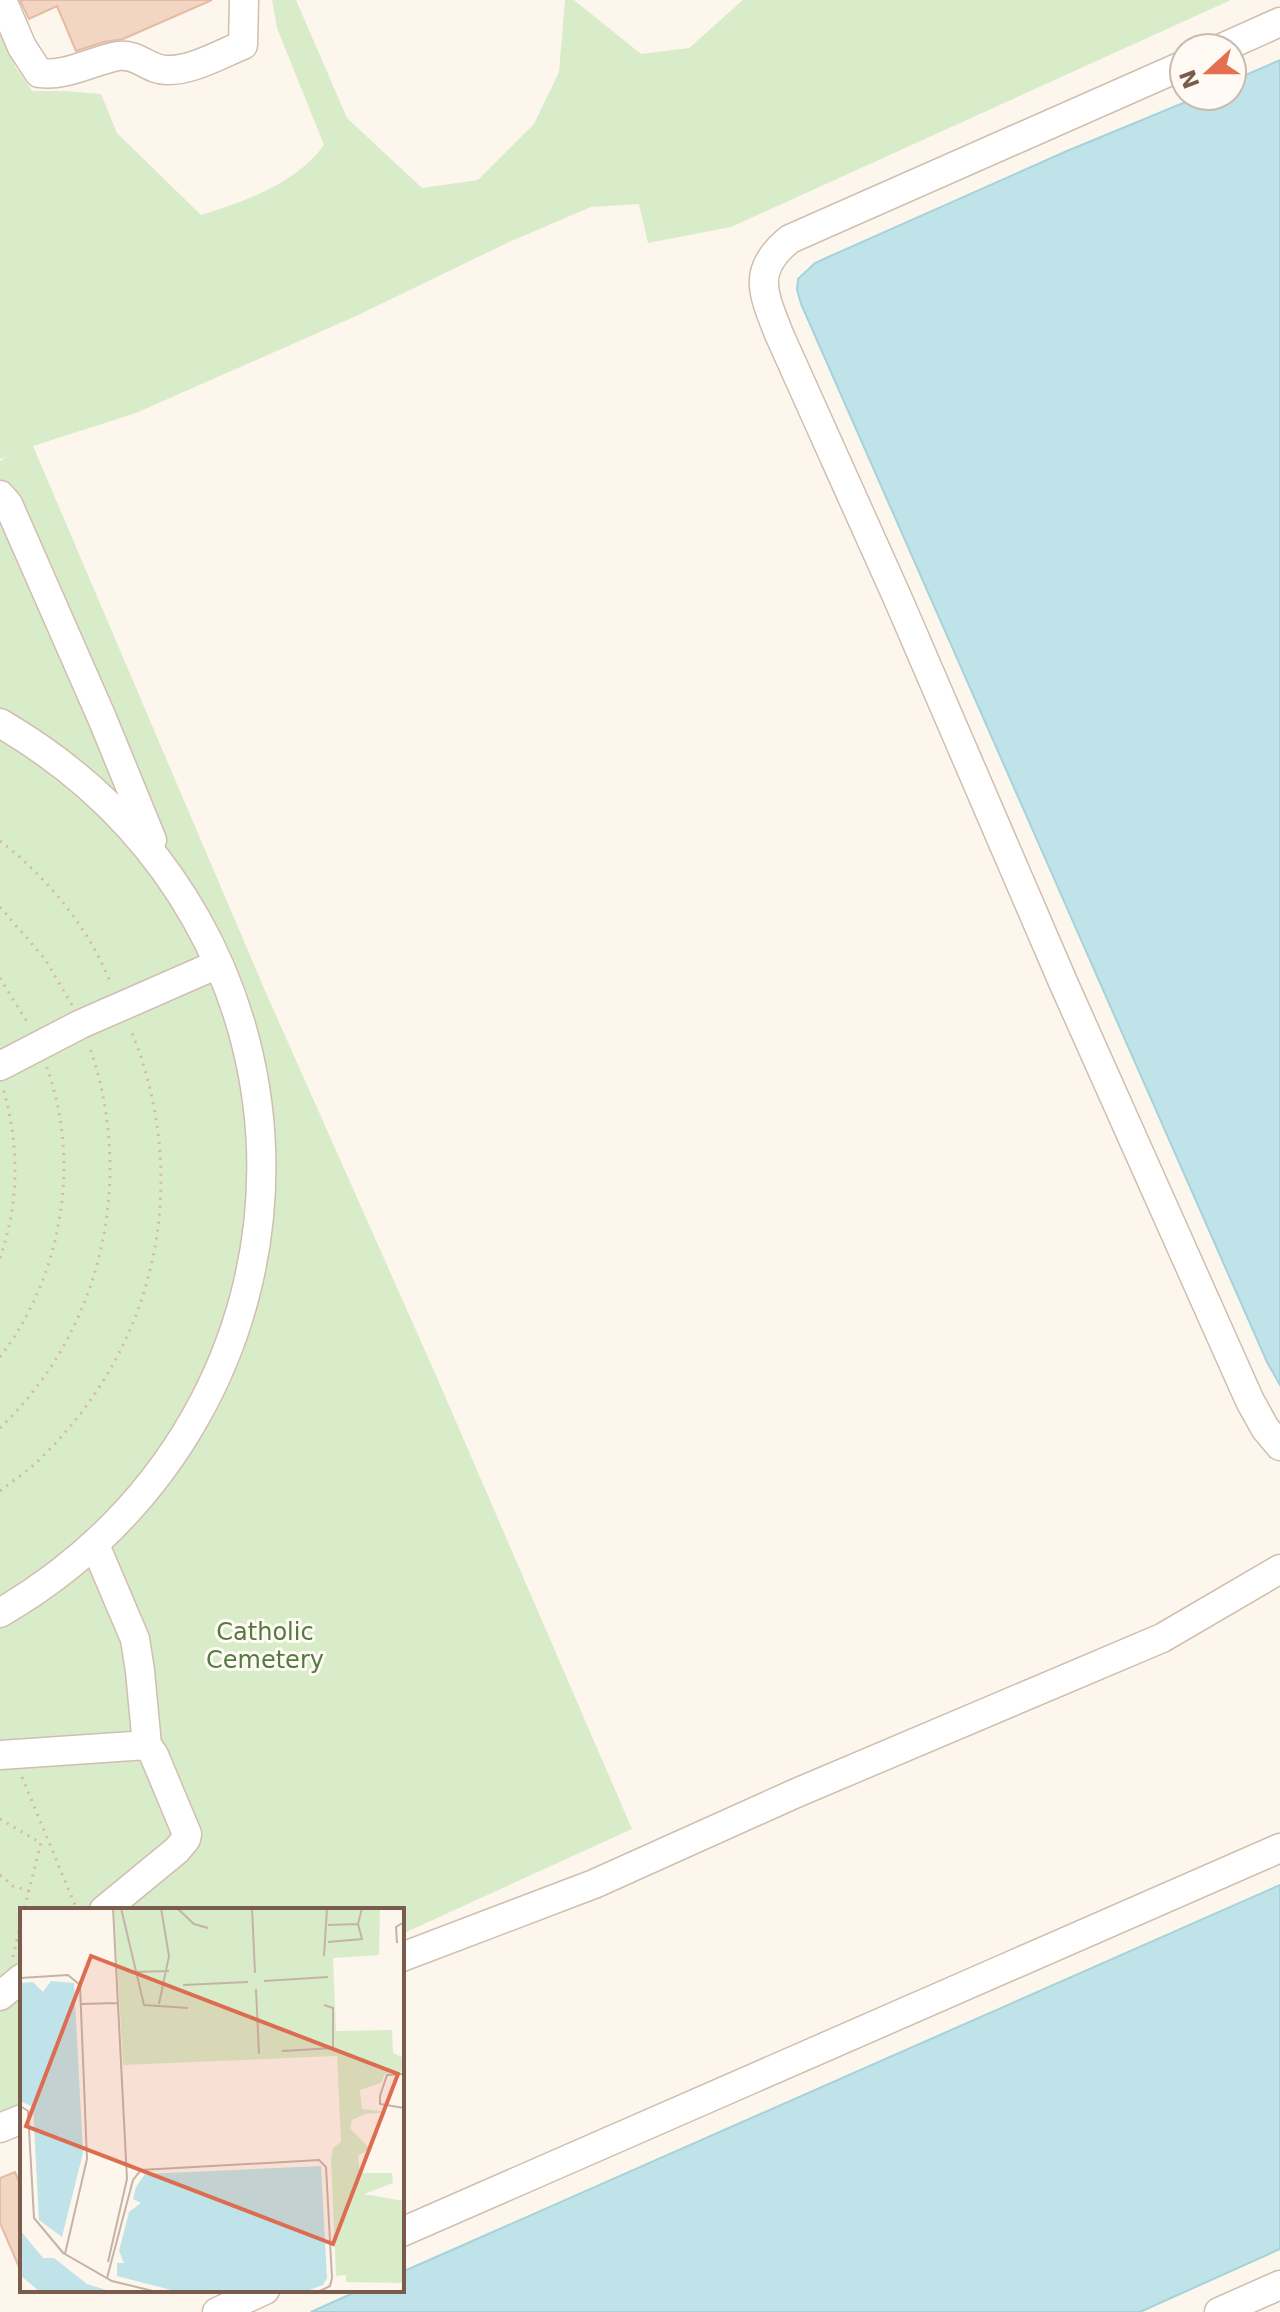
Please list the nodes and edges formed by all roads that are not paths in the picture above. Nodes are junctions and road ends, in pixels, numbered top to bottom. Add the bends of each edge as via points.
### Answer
1 (2, 0) edge
2 (244, 0) edge
3 (1280, 22) edge
4 (1248, 36) edge
5 (1168, 72) edge
6 (0, 495) edge
7 (0, 723) edge
8 (123, 804) junction
9 (218, 964) junction
10 (0, 1066) edge
11 (1280, 1446) edge
12 (95, 1545) junction
13 (1280, 1569) edge
14 (0, 1613) edge
15 (147, 1745) junction
16 (6, 1755) edge
17 (1280, 1848) edge
18 (106, 1908) edge
19 (404, 1956) edge
20 (404, 2231) edge
21 (1280, 2285) edge
22 (261, 2292) edge
23 (217, 2312) edge
24 (1219, 2312) edge

1 - 2 lane via 29,59 39,73 53,75 123,55 163,71 190,67 243,45
3 - 4 lane
5 - 11 lane via 790,239 769,259 764,292 1250,1401
6 - 8 lane via 102,718
7 - 8 lane
8 - 9 lane
9 - 10 lane
9 - 12 lane via 240,1024 259,1117 260,1196 250,1275 222,1366 194,1422 149,1488
12 - 14 lane
12 - 15 lane via 135,1639
13 - 19 lane via 1162,1638 594,1884
15 - 16 lane
15 - 18 lane via 186,1839
17 - 20 lane
21 - 24 lane
22 - 23 lane

